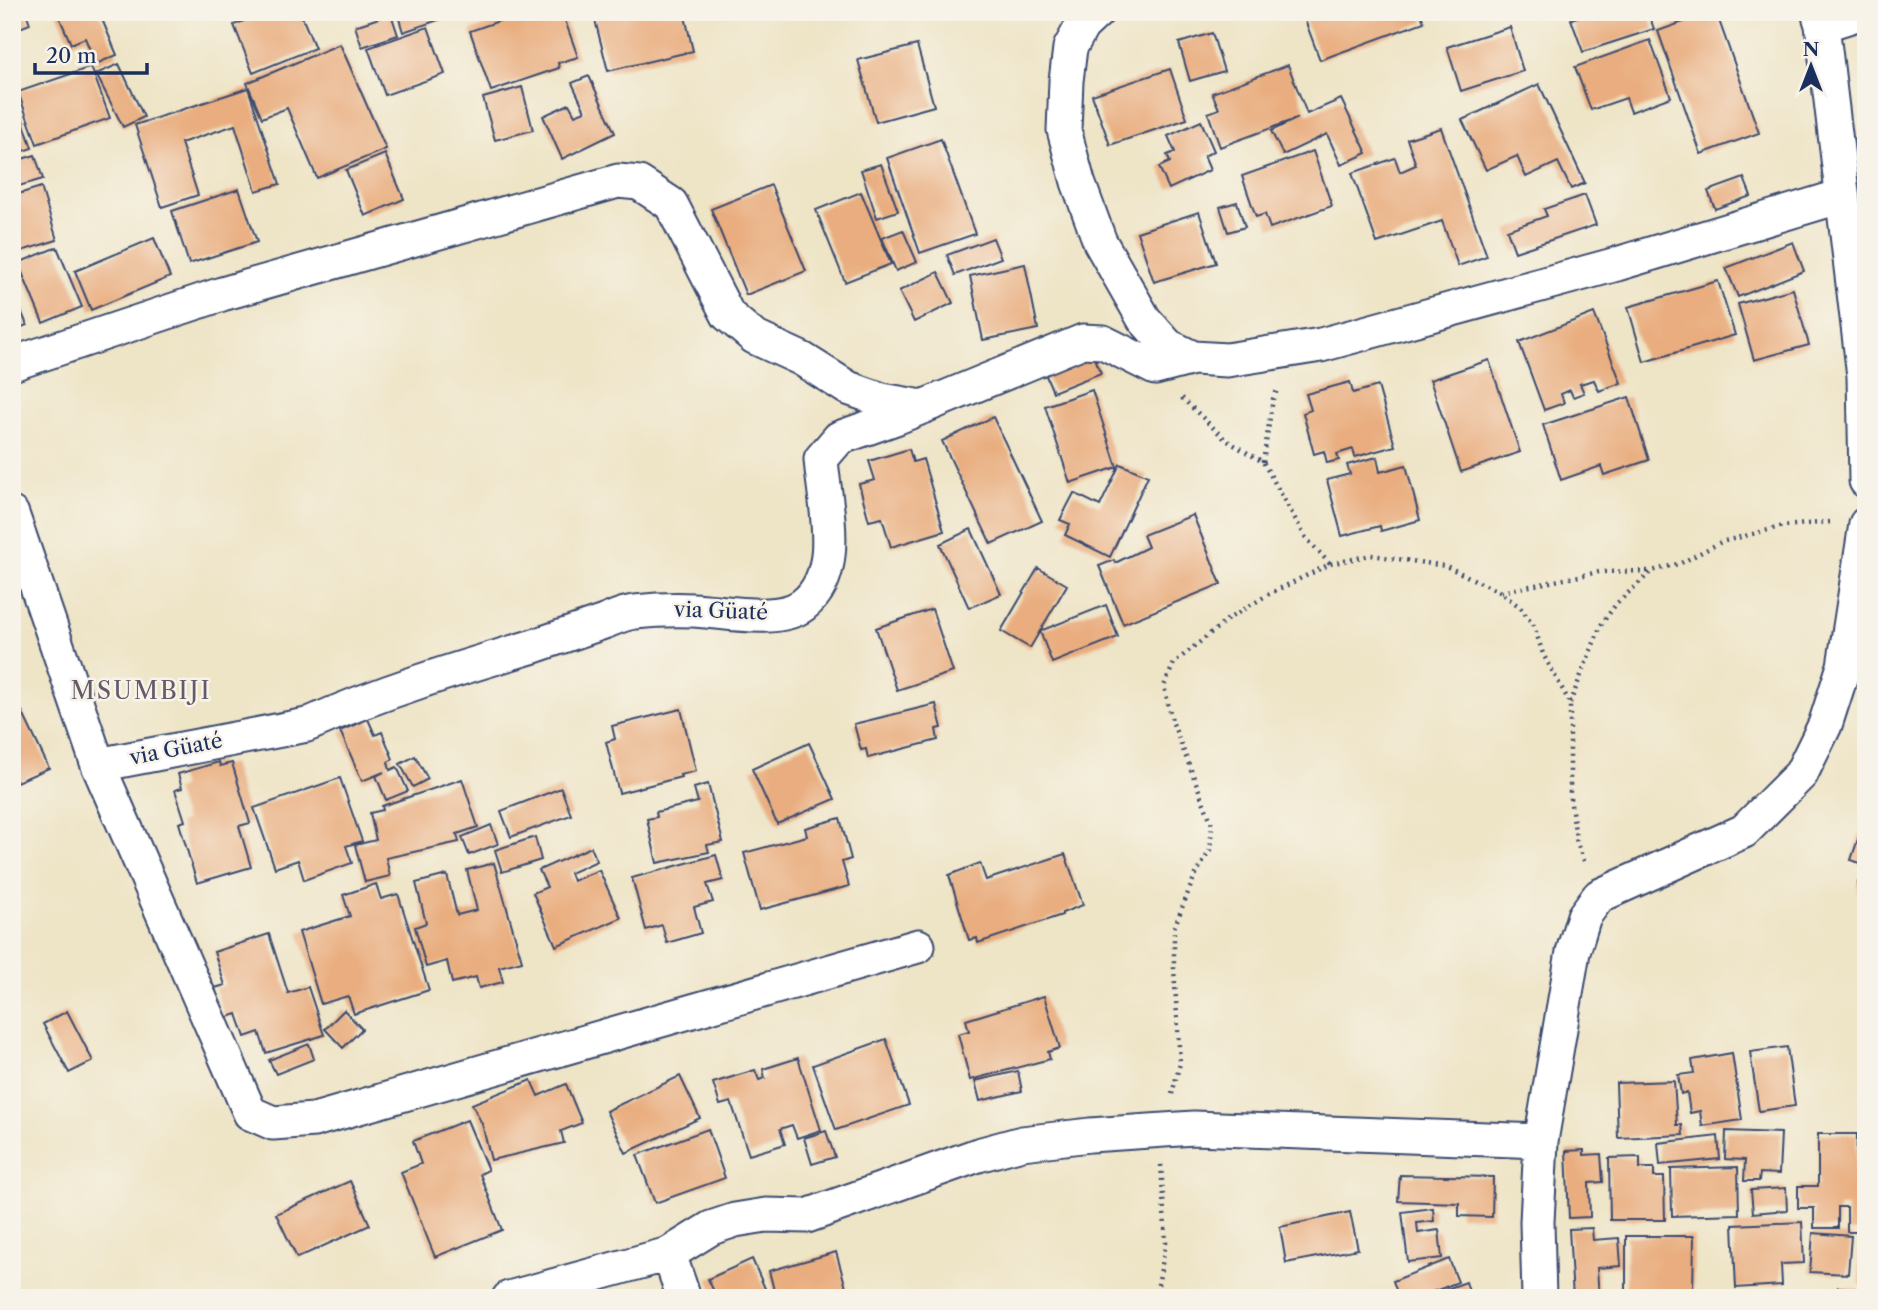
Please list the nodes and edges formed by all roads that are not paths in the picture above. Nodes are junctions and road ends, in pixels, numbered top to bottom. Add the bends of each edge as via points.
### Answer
1 (1097, 12) edge
2 (1863, 12) edge
3 (1820, 19) edge
4 (1842, 196) junction
5 (1193, 358) junction
6 (12, 364) edge
7 (922, 407) junction
8 (1866, 481) edge
9 (12, 514) edge
10 (1852, 523) edge
11 (98, 765) junction
12 (918, 946) dead end
13 (1541, 1141) junction
14 (669, 1254) junction
15 (509, 1298) edge
16 (684, 1298) edge
17 (1539, 1298) edge

1 - 5 street via 1082,26 1070,48 1066,81 1064,130 1078,181 1100,242 1144,319 1167,346
2 - 3 street
3 - 4 street
4 - 5 street via 1617,264 1321,345 1227,360
4 - 8 street via 1864,376
5 - 7 street, via Güaté via 1155,368 1103,342 1083,341
6 - 7 street via 222,294 618,181 639,183 671,204 728,315 754,337 802,359 848,388
7 - 11 street, via Güaté via 839,438 821,459 830,554 817,591 802,607 748,616 663,609 630,613 473,663 307,725
9 - 11 street
10 - 13 street via 1844,666 1837,695 1801,774 1744,831 1600,896 1584,916 1573,952
11 - 12 street via 250,1113 272,1123 314,1120
13 - 14 street via 1194,1128 1023,1143 807,1216 735,1220 711,1228
13 - 17 street via 1536,1222
14 - 15 street
14 - 16 street

